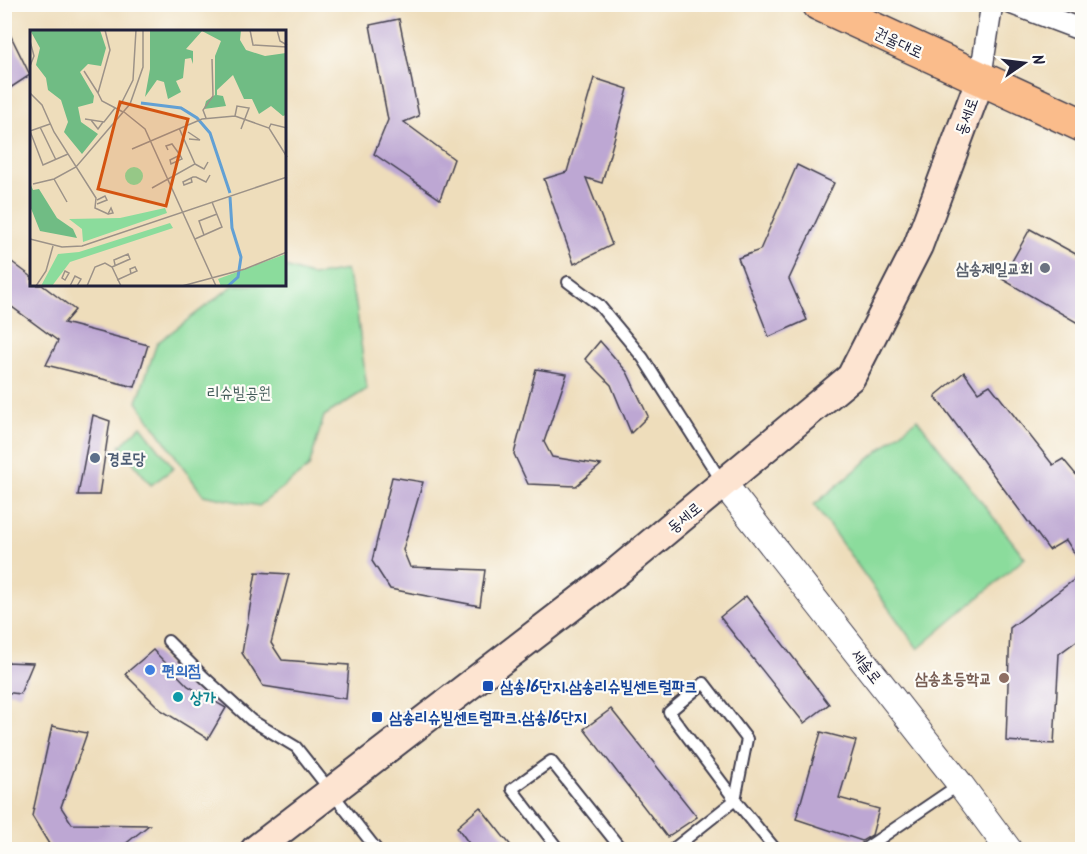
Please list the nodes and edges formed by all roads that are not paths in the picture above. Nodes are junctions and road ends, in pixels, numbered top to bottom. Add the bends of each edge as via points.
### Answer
1 (819, 4) edge
2 (992, 4) edge
3 (1013, 4) edge
4 (1083, 30) edge
5 (980, 80) junction
6 (1083, 126) edge
7 (568, 282) dead end
8 (724, 484) junction
9 (168, 641) dead end
10 (960, 784) junction
11 (329, 791) junction
12 (735, 800) junction
13 (255, 849) edge
14 (377, 849) edge
15 (560, 849) edge
16 (622, 849) edge
17 (672, 849) edge
18 (776, 849) edge
19 (863, 849) edge
20 (1009, 849) edge

1 - 5 main road, 권율대로
2 - 5 street
3 - 4 street
5 - 6 main road, 권율대로
5 - 8 main road, 동세로 via 918,246 852,377
7 - 8 lane via 599,306 643,358
8 - 10 street, 세솔로
8 - 11 main road, 동세로 via 614,574
9 - 11 lane via 251,720 296,747
10 - 19 lane
10 - 20 street, 세솔로
11 - 13 main road, 동세로
11 - 14 lane
12 - 12 lane via 669,712 704,683 747,739
12 - 17 lane
12 - 18 lane
15 - 16 lane via 512,789 551,761

